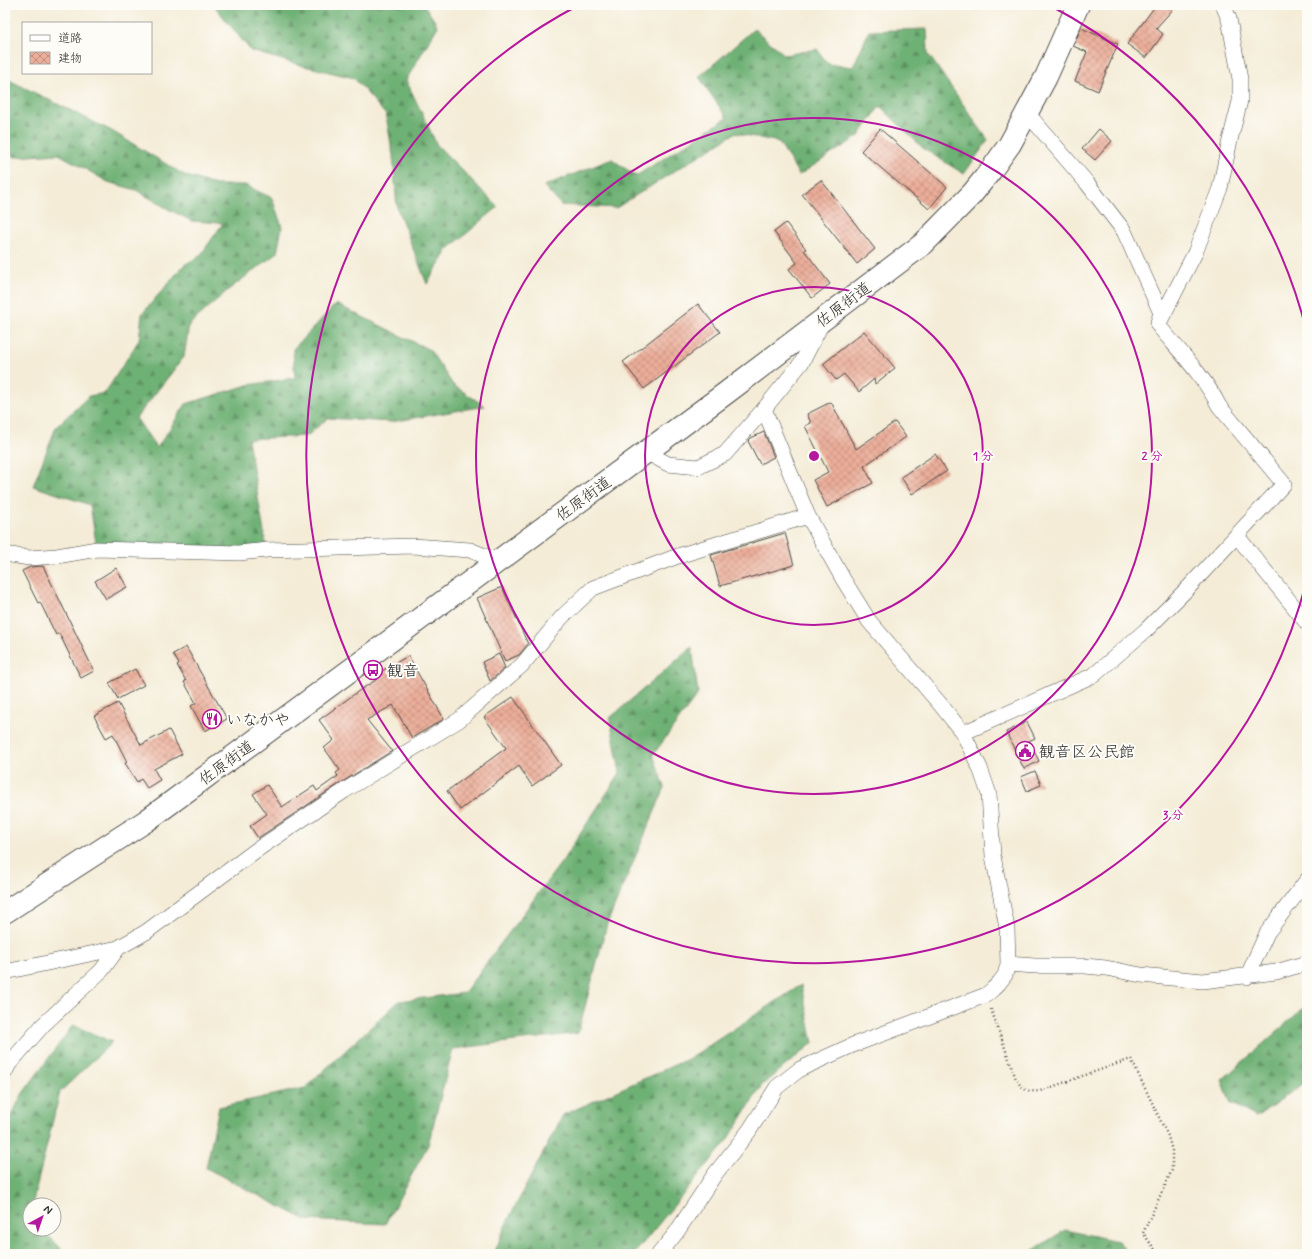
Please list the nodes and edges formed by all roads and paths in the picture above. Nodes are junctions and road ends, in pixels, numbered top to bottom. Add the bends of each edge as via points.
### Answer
1 (1078, 5) edge
2 (1223, 5) edge
3 (1027, 113) junction
4 (824, 319) junction
5 (1158, 325) junction
6 (764, 409) junction
7 (646, 452) junction
8 (808, 516) junction
9 (1236, 536) junction
10 (5, 554) edge
11 (497, 561) junction
12 (1307, 624) edge
13 (963, 733) junction
14 (1307, 880) edge
15 (5, 912) edge
16 (118, 948) junction
17 (1307, 963) edge
18 (1008, 964) junction
19 (5, 972) edge
20 (1246, 977) junction
21 (986, 995) junction
22 (5, 1072) edge
23 (659, 1254) edge
24 (1158, 1254) edge

1 - 3 highway, 佐原街道
2 - 5 street via 1240,79 1240,101 1220,188 1195,253
3 - 4 highway, 佐原街道 via 1010,144 992,169 934,233
3 - 5 street via 1124,231 1161,313
4 - 6 street via 802,362
4 - 7 highway, 佐原街道
5 - 9 street via 1197,372 1219,406 1284,484
6 - 7 street via 725,454 698,467 668,464
6 - 8 street
7 - 11 highway, 佐原街道
8 - 13 street via 869,621
8 - 16 street via 678,556 593,588 562,617 522,665 459,720 344,791 254,851 146,932
9 - 12 street
9 - 13 street via 1146,630 1094,676
10 - 11 street via 29,558 57,556 97,548 239,553 413,546 470,550
11 - 15 highway, 佐原街道 via 146,821
13 - 18 street via 989,794 993,856 1006,928
14 - 20 street via 1267,933
16 - 19 street
16 - 22 street via 102,970 43,1025 8,1064
17 - 20 street
18 - 20 street via 1085,966 1203,981
18 - 21 street via 1002,979
21 - 23 street via 853,1045 800,1068 777,1087
21 - 24 path via 1016,1079 1021,1087 1029,1092 1131,1059 1168,1136 1172,1151 1172,1170 1144,1233

